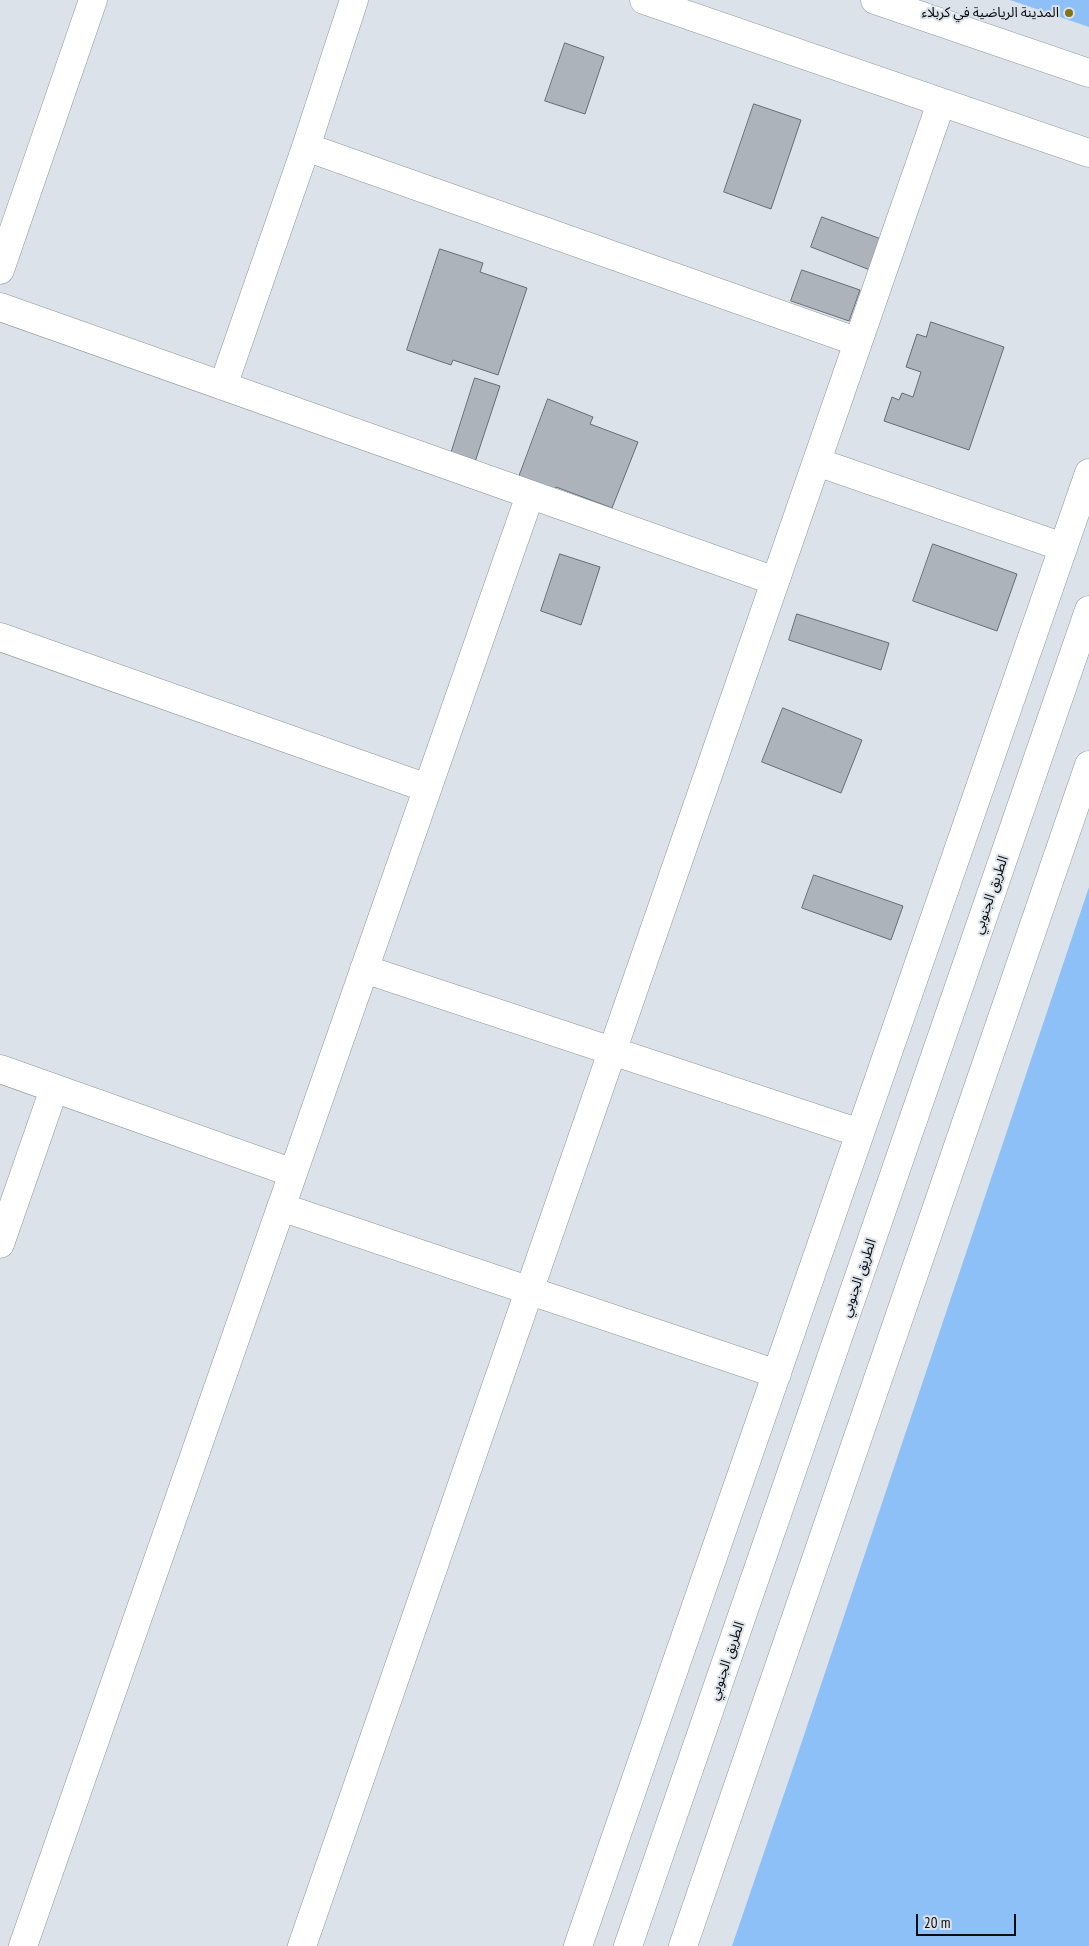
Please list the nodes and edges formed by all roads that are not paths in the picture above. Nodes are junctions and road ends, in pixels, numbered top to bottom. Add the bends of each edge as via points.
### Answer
1 (94, 0) edge
2 (354, 0) edge
3 (644, 0) edge
4 (875, 0) edge
5 (1089, 73) edge
6 (941, 103) junction
7 (306, 147) junction
8 (1089, 153) edge
9 (0, 270) edge
10 (0, 307) edge
11 (858, 342) junction
12 (223, 386) junction
13 (817, 462) junction
14 (1089, 473) edge
15 (530, 495) junction
16 (1063, 547) junction
17 (775, 582) junction
18 (1089, 610) edge
19 (0, 637) edge
20 (1089, 765) edge
21 (427, 788) junction
22 (364, 969) junction
23 (613, 1051) junction
24 (0, 1069) edge
25 (54, 1089) junction
26 (860, 1132) junction
27 (293, 1173) junction
28 (281, 1207) junction
29 (0, 1244) edge
30 (530, 1291) junction
31 (777, 1374) junction
32 (23, 1946) edge
33 (302, 1946) edge
34 (578, 1946) edge
35 (628, 1946) edge
36 (683, 1946) edge

1 - 9 street
2 - 7 street
3 - 6 street
4 - 5 street
6 - 8 street
6 - 11 street
7 - 11 street
7 - 12 street
10 - 12 street
11 - 13 street
12 - 15 street
13 - 16 street
13 - 17 street
14 - 16 street
15 - 17 street
15 - 21 street
16 - 26 street
17 - 23 street
18 - 35 street, الطريق الجنوبي
19 - 21 street
20 - 36 street
21 - 22 street
22 - 23 street
22 - 27 street
23 - 26 street
23 - 30 street
24 - 25 street
25 - 27 street
25 - 29 street
26 - 31 street
27 - 28 street
28 - 30 street
28 - 32 street
30 - 31 street
30 - 33 street
31 - 34 street

